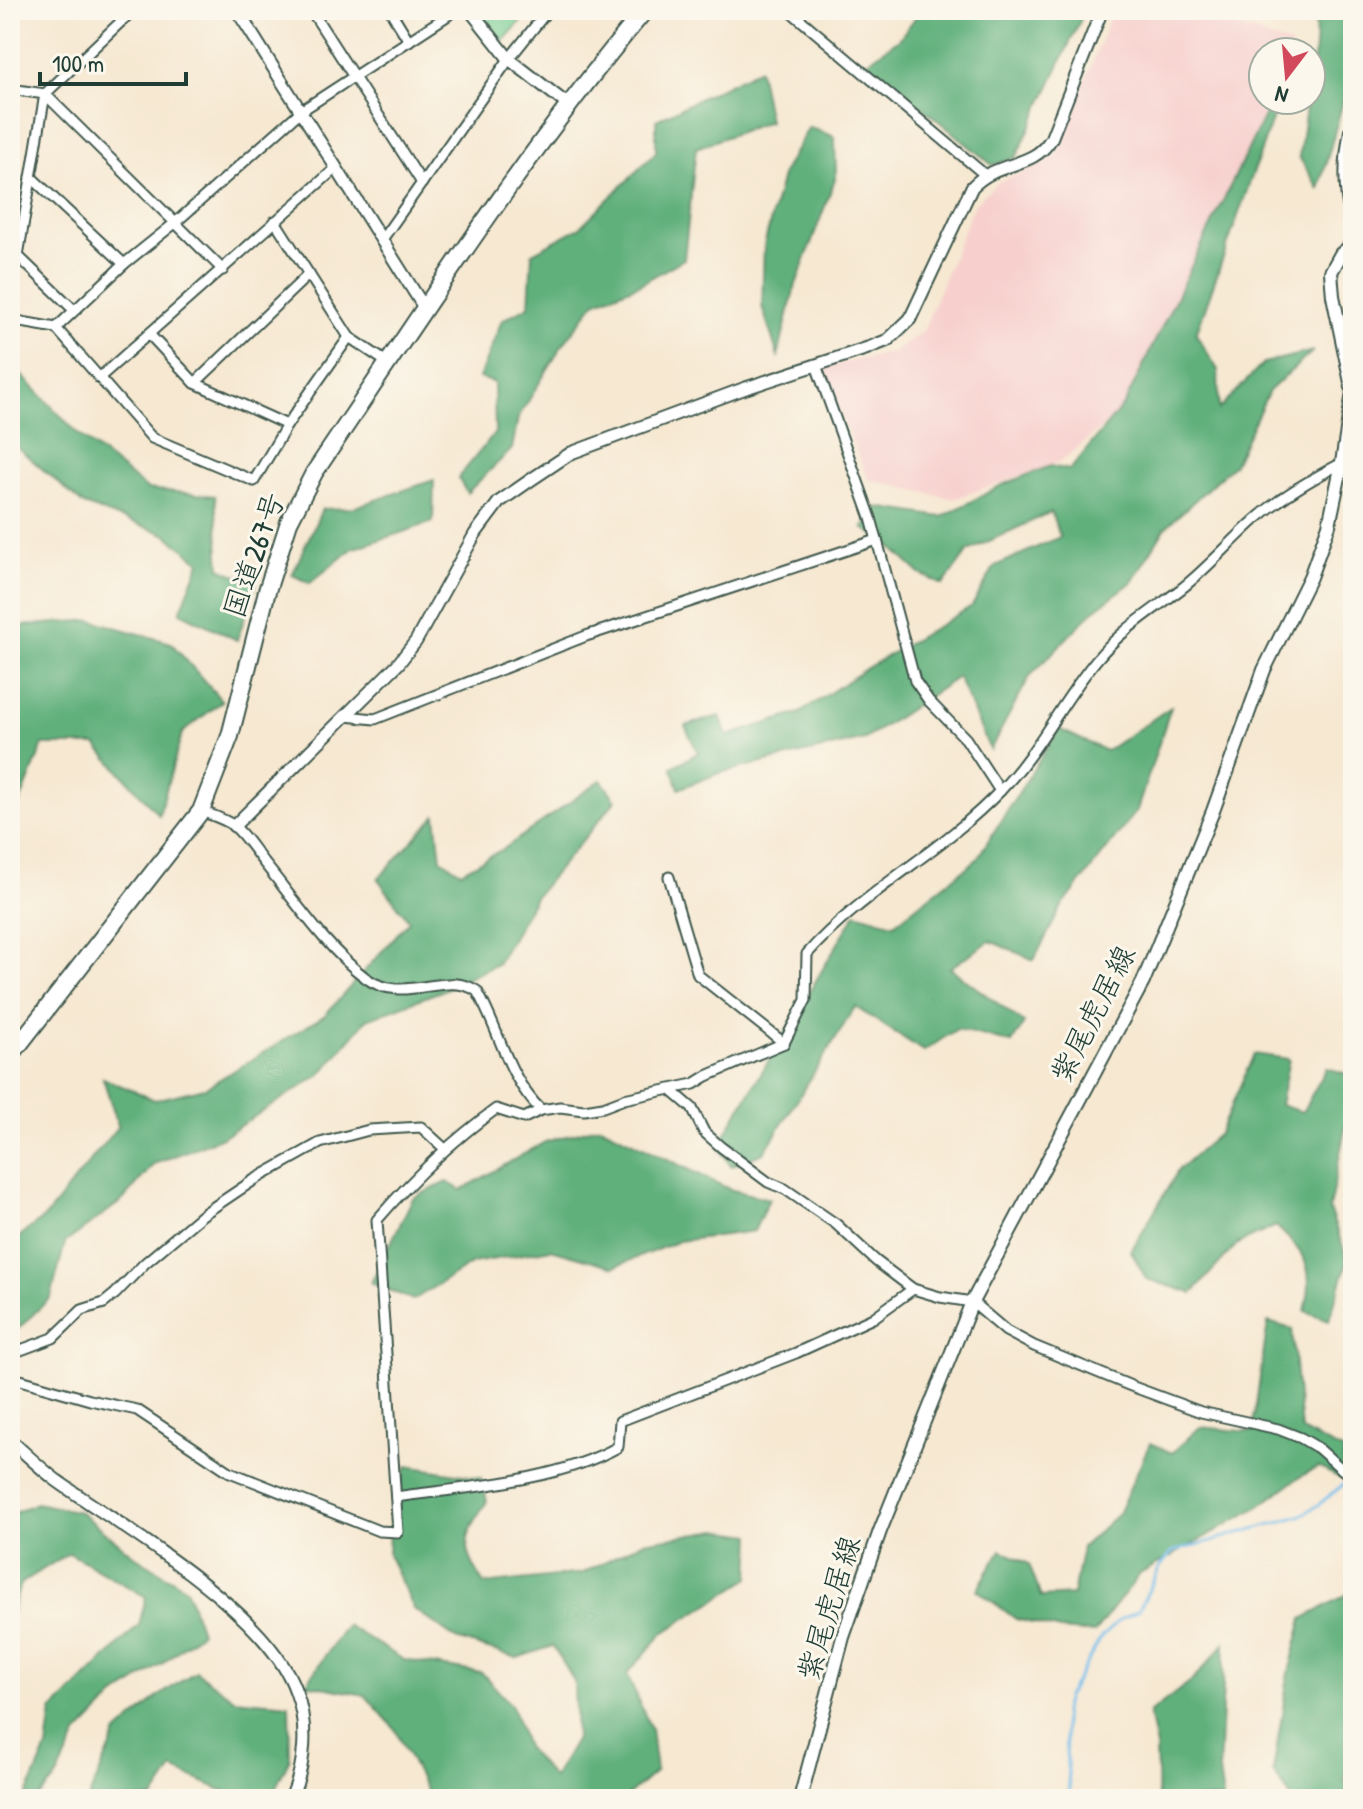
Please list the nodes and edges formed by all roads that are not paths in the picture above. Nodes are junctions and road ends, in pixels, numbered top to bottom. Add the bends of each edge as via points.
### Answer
1 (128, 10) edge
2 (237, 10) edge
3 (311, 10) edge
4 (390, 10) edge
5 (456, 10) edge
6 (470, 10) edge
7 (548, 10) edge
8 (645, 10) edge
9 (789, 10) edge
10 (1102, 10) edge
11 (409, 41) junction
12 (509, 59) junction
13 (353, 76) junction
14 (10, 89) edge
15 (45, 94) junction
16 (568, 105) junction
17 (301, 111) junction
18 (1353, 131) edge
19 (336, 168) junction
20 (984, 174) junction
21 (31, 177) junction
22 (422, 183) junction
23 (1353, 213) edge
24 (275, 221) junction
25 (175, 223) junction
26 (381, 241) junction
27 (1353, 244) edge
28 (14, 255) edge
29 (124, 264) junction
30 (223, 270) junction
31 (309, 274) junction
32 (425, 309) junction
33 (74, 310) junction
34 (10, 320) edge
35 (56, 328) junction
36 (149, 334) junction
37 (349, 337) junction
38 (388, 363) junction
39 (816, 365) junction
40 (99, 378) junction
41 (195, 383) junction
42 (287, 425) junction
43 (1342, 463) junction
44 (877, 540) junction
45 (345, 716) junction
46 (1000, 791) junction
47 (201, 811) junction
48 (234, 826) junction
49 (669, 877) dead end
50 (784, 1043) junction
51 (10, 1056) edge
52 (671, 1090) junction
53 (541, 1110) junction
54 (445, 1149) junction
55 (913, 1289) junction
56 (972, 1302) junction
57 (10, 1354) edge
58 (10, 1377) edge
59 (10, 1440) edge
60 (1353, 1479) edge
61 (396, 1497) junction
62 (291, 1799) edge
63 (800, 1799) edge

1 - 15 street
2 - 17 street
3 - 13 street
4 - 11 street
5 - 11 street
6 - 12 street
7 - 12 street
8 - 16 highway, 国道267号
9 - 20 street
10 - 20 street via 1044,151
11 - 13 street
12 - 16 street
12 - 22 street
13 - 17 street
13 - 22 street
14 - 15 street
15 - 21 street
15 - 25 street
16 - 32 highway, 国道267号
17 - 19 street
17 - 25 street
18 - 23 highway via 1347,167
19 - 24 street
19 - 26 street
20 - 39 street via 972,187 910,319 888,340
21 - 28 street
21 - 29 street
22 - 26 street
24 - 30 street
24 - 31 street
25 - 29 street
25 - 30 street
26 - 32 street
27 - 43 main road, 紫尾虎居線 via 1331,272 1353,392
28 - 33 street
29 - 33 street
30 - 36 street
31 - 37 street
31 - 41 street
32 - 38 highway, 国道267号
33 - 35 street
34 - 35 street
35 - 40 street
36 - 40 street
36 - 41 street
37 - 38 street
37 - 42 street
38 - 47 highway, 国道267号 via 314,473 289,522 230,736
39 - 44 street
39 - 45 street via 571,453 499,502 468,545 416,641
40 - 42 street via 152,438 254,481
41 - 42 street
43 - 46 street via 1257,519 1101,655 1020,771
43 - 56 main road, 紫尾虎居線 via 1329,525 1310,577 1264,670 1143,982
44 - 45 street via 586,636 375,719
44 - 46 street via 915,681 966,739
45 - 48 street
46 - 50 street via 832,926 807,954 806,1000
47 - 48 street
47 - 51 highway, 国道267号
48 - 53 street via 318,930 367,978 392,990 435,984 477,991 510,1067
49 - 50 street via 698,975
50 - 52 street
52 - 53 street via 584,1110
52 - 55 street via 721,1147 836,1224
53 - 54 street via 524,1118 496,1109
54 - 57 street via 421,1127 369,1130 320,1143 202,1215 115,1294 82,1310 53,1338
54 - 61 street via 377,1220
55 - 56 street
55 - 61 street via 873,1318 796,1353 620,1421 618,1447 593,1460
56 - 60 street via 1034,1346 1201,1412 1301,1438
56 - 63 main road, 紫尾虎居線 via 843,1637
58 - 61 street via 137,1410 230,1472 379,1531 398,1532
59 - 62 street via 53,1478 196,1579 263,1638 296,1689 303,1716 304,1751

